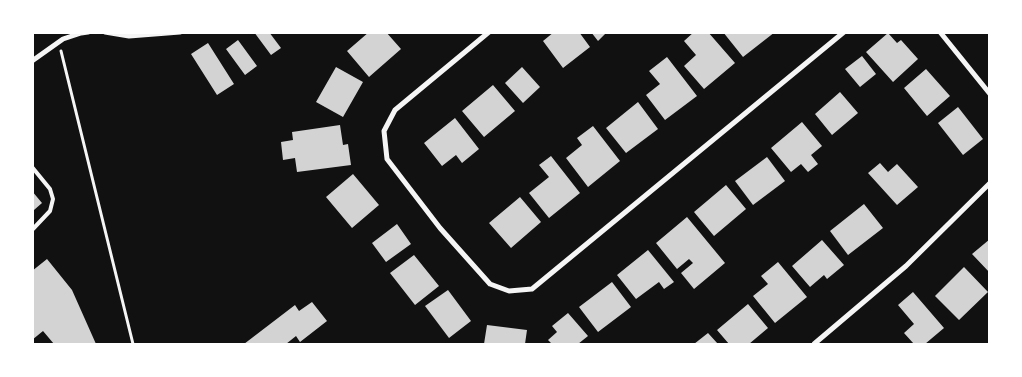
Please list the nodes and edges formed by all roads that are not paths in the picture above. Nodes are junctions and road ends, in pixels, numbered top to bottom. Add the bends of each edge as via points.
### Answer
1 (88, 32) edge
2 (105, 32) edge
3 (180, 32) edge
4 (489, 32) edge
5 (844, 32) edge
6 (940, 32) edge
7 (151, 33) edge
8 (32, 62) edge
9 (990, 94) edge
10 (32, 167) edge
11 (990, 184) edge
12 (32, 230) edge
13 (814, 344) edge

1 - 8 street via 63,39
2 - 7 street via 129,36
3 - 7 street
4 - 5 street via 395,110 384,131 386,159 440,228 490,284 509,291 532,289
6 - 9 street
10 - 12 lane via 50,188 53,199 50,211
11 - 13 street via 906,266

